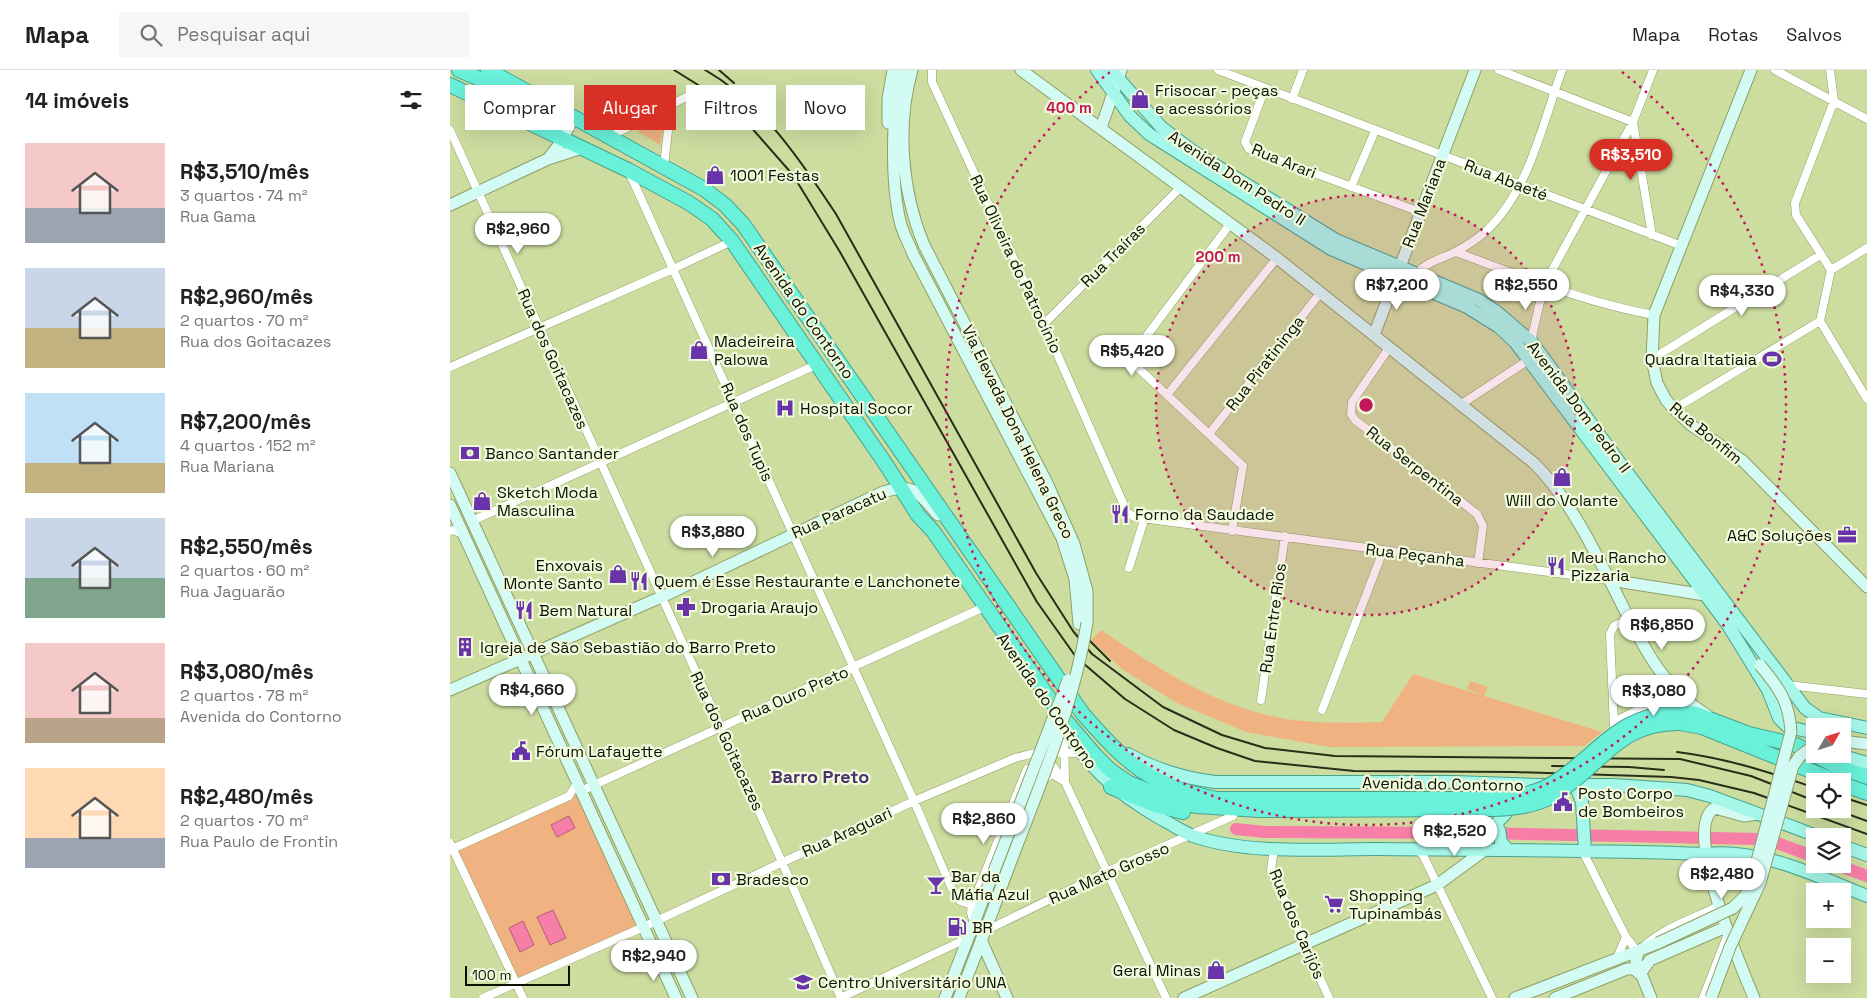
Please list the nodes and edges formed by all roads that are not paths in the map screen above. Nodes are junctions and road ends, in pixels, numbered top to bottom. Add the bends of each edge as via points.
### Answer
1 (459, 70) edge
2 (488, 70) edge
3 (893, 70) edge
4 (902, 70) edge
5 (912, 70) edge
6 (932, 70) edge
7 (1020, 70) edge
8 (1097, 70) edge
9 (1218, 70) edge
10 (1303, 70) edge
11 (1475, 70) edge
12 (1498, 70) edge
13 (1562, 70) edge
14 (1653, 70) edge
15 (1751, 70) edge
16 (1775, 70) edge
17 (1830, 70) edge
18 (1117, 73) edge
19 (450, 85) edge
20 (495, 85) edge
21 (515, 85) edge
22 (1264, 88) junction
23 (1554, 92) junction
24 (1113, 94) junction
25 (1292, 98) junction
26 (1834, 101) junction
27 (574, 118) edge
28 (1867, 119) edge
29 (1633, 122) junction
30 (1102, 128) junction
31 (450, 130) edge
32 (567, 130) edge
33 (621, 130) edge
34 (668, 130) edge
35 (1375, 131) junction
36 (609, 136) junction
37 (563, 139) junction
38 (582, 148) junction
39 (1442, 156) junction
40 (548, 159) junction
41 (664, 165) junction
42 (628, 170) junction
43 (1521, 186) junction
44 (1181, 187) junction
45 (1351, 187) junction
46 (479, 192) junction
47 (450, 205) edge
48 (1584, 209) junction
49 (1420, 212) junction
50 (900, 223) junction
51 (1230, 224) junction
52 (1652, 235) junction
53 (732, 241) junction
54 (1682, 246) junction
55 (1867, 248) edge
56 (1456, 252) junction
57 (1820, 255) junction
58 (1277, 258) junction
59 (673, 269) junction
60 (1830, 270) junction
61 (1397, 272) junction
62 (1417, 273) junction
63 (1544, 285) junction
64 (1320, 292) junction
65 (1654, 315) junction
66 (1820, 321) junction
67 (1044, 324) junction
68 (538, 327) junction
69 (1374, 336) junction
70 (1532, 342) junction
71 (1389, 348) junction
72 (1530, 359) junction
73 (1652, 359) junction
74 (818, 364) junction
75 (450, 367) edge
76 (1167, 395) junction
77 (1867, 399) edge
78 (733, 402) junction
79 (1460, 404) junction
80 (1674, 409) junction
81 (1210, 434) junction
82 (600, 462) junction
83 (450, 473) edge
84 (901, 488) junction
85 (450, 505) edge
86 (1127, 512) joint
87 (918, 515) junction
88 (472, 520) junction
89 (948, 520) junction
90 (1144, 520) junction
91 (1232, 530) junction
92 (450, 531) edge
93 (463, 534) junction
94 (793, 534) junction
95 (1285, 536) junction
96 (1383, 551) junction
97 (1478, 563) junction
98 (1129, 568) dead end
99 (1610, 580) junction
100 (1867, 587) edge
101 (1705, 595) junction
102 (661, 597) junction
103 (982, 608) junction
104 (1629, 619) junction
105 (1083, 624) junction
106 (1728, 624) junction
107 (533, 654) junction
108 (519, 660) junction
109 (854, 668) junction
110 (1788, 685) junction
111 (450, 690) edge
112 (1677, 691) junction
113 (1867, 694) edge
114 (1261, 700) dead end
115 (1322, 710) dead end
116 (1680, 717) junction
117 (1718, 721) junction
118 (720, 728) junction
119 (1867, 728) edge
120 (1064, 730) junction
121 (1806, 732) edge
122 (1106, 741) junction
123 (1851, 742) edge
124 (1867, 744) edge
125 (1065, 751) junction
126 (1039, 752) junction
127 (1806, 752) edge
128 (1081, 753) junction
129 (1016, 758) junction
130 (1851, 758) edge
131 (1867, 762) edge
132 (1027, 769) junction
133 (1816, 773) edge
134 (1867, 778) edge
135 (1044, 779) junction
136 (1065, 782) junction
137 (1454, 782) junction
138 (594, 784) junction
139 (1575, 784) junction
140 (1539, 785) junction
141 (1111, 787) junction
142 (1851, 787) edge
143 (580, 791) junction
144 (1867, 793) edge
145 (569, 796) junction
146 (914, 801) junction
147 (1782, 804) junction
148 (1260, 810) junction
149 (1759, 814) junction
150 (1233, 816) junction
151 (1494, 832) junction
152 (1806, 832) edge
153 (1764, 834) junction
154 (1192, 836) junction
155 (451, 847) edge
156 (1274, 848) junction
157 (1705, 848) junction
158 (1851, 849) edge
159 (1417, 850) junction
160 (1586, 852) junction
161 (1867, 855) edge
162 (782, 862) junction
163 (1108, 871) junction
164 (1436, 885) junction
165 (1867, 896) edge
166 (977, 904) junction
167 (1720, 905) junction
168 (657, 920) junction
169 (643, 927) junction
170 (1727, 930) junction
171 (984, 932) junction
172 (1626, 937) junction
173 (968, 938) junction
174 (1304, 944) junction
175 (1638, 952) junction
176 (1617, 958) junction
177 (1640, 974) junction
178 (516, 983) junction
179 (483, 998) edge
180 (523, 998) edge
181 (676, 998) edge
182 (692, 998) edge
183 (841, 998) edge
184 (944, 998) edge
185 (959, 998) edge
186 (1007, 998) edge
187 (1166, 998) edge
188 (1184, 998) edge
189 (1329, 998) edge
190 (1492, 998) edge
191 (1515, 998) edge
192 (1555, 998) edge
193 (1651, 998) edge
194 (1703, 998) edge
195 (1711, 998) edge
196 (1754, 998) edge

1 - 20 highway
2 - 21 highway, Avenida do Contorno
3 - 50 main road via 888,99 887,177
4 - 50 main road, Via Elevada Dona Helena Greco via 896,110 894,164
5 - 105 main road, Via Elevada Dona Helena Greco via 905,110 904,164 913,218 1074,544 1087,591
6 - 67 street, Rua Oliveira do Patrocínio via 932,82
7 - 30 main road
8 - 24 main road, Avenida Dom Pedro II
9 - 22 street, Rua Abaeté
10 - 25 street
11 - 39 main road, Rua Mariana
12 - 23 street
13 - 23 street
14 - 29 street
15 - 54 main road, Rua Bonfim
16 - 26 street
17 - 26 street
18 - 24 main road
18 - 61 main road, Avenida Dom Pedro II via 1160,127 1182,144 1336,240
19 - 37 highway, Avenida do Contorno
22 - 25 street, Rua Abaeté
22 - 45 street, Rua Arari via 1245,142 1247,147
23 - 29 street
23 - 43 street
24 - 30 main road
24 - 61 main road, Avenida Dom Pedro II via 1149,134 1331,249
25 - 35 street, Rua Abaeté
26 - 28 street
26 - 57 street via 1795,203 1796,215
27 - 36 highway, Avenida do Contorno
29 - 48 street
29 - 52 street
30 - 44 main road
31 - 46 street, Rua dos Goitacazes
32 - 37 main road
33 - 36 street
34 - 41 street
35 - 39 street, Rua Abaeté
35 - 45 street
36 - 41 highway, Avenida do Contorno
37 - 38 highway, Avenida do Contorno
37 - 40 main road
38 - 40 main road
38 - 42 highway, Avenida do Contorno
39 - 43 street, Rua Abaeté
39 - 49 main road, Rua Mariana
40 - 46 main road
41 - 89 highway, Avenida do Contorno via 715,196 743,224
42 - 53 highway, Avenida do Contorno via 689,203 712,219
42 - 59 street, Rua dos Tupis
43 - 48 street, Rua Abaeté
43 - 56 street via 1498,219
44 - 51 main road
44 - 67 street, Rua Traíras
45 - 49 street, Rua Arari
46 - 47 main road
46 - 68 street, Rua dos Goitacazes
48 - 52 street, Rua Abaeté
48 - 63 street
49 - 61 main road, Rua Mariana
50 - 105 main road, Via Elevada Dona Helena Greco via 913,254 1062,538 1075,579
51 - 58 main road
51 - 76 street via 1133,356 1136,366
52 - 54 street, Rua Abaeté
53 - 59 street
53 - 74 highway, Avenida do Contorno
54 - 65 main road, Rua Bonfim
55 - 60 street
56 - 62 street via 1425,264
56 - 63 street
57 - 60 street
57 - 73 street
58 - 64 main road
58 - 76 street
59 - 68 street
59 - 78 street, Rua dos Tupis
60 - 66 street
61 - 62 main road, Avenida Dom Pedro II
61 - 69 main road, Rua Mariana
61 - 72 main road, Avenida Dom Pedro II via 1499,327
62 - 70 main road, Avenida Dom Pedro II via 1479,300
63 - 65 street via 1625,310
63 - 70 street
64 - 69 main road
64 - 81 street, Rua Piratininga
65 - 73 main road, Rua Bonfim
66 - 77 street
66 - 80 street
67 - 86 street, Rua Oliveira do Patrocínio
68 - 75 street
68 - 82 street, Rua dos Goitacazes
69 - 71 main road
70 - 72 street
70 - 110 main road, Avenida Dom Pedro II
71 - 79 main road
71 - 97 street, Rua Serpentina via 1352,402 1351,414 1477,514 1483,526
72 - 79 street
72 - 101 main road, Avenida Dom Pedro II
73 - 80 main road, Rua Bonfim via 1657,383
74 - 78 street
74 - 84 highway, Avenida do Contorno
76 - 81 street
78 - 82 street
78 - 94 street, Rua dos Tupis
79 - 99 main road via 1545,474
80 - 100 main road, Rua Bonfim via 1743,461
81 - 91 street via 1243,466
82 - 88 street
82 - 102 street, Rua dos Goitacazes
83 - 88 main road
84 - 87 highway, Avenida do Contorno
84 - 89 main road, Rua Paracatu via 919,492 940,518
84 - 94 main road, Rua Paracatu via 883,492
85 - 93 main road
86 - 90 street, Rua Peçanha
87 - 103 main road, Avenida do Contorno
87 - 148 highway, Avenida do Contorno via 933,531 1061,715 1110,770 1147,791 1184,803
88 - 107 main road
89 - 122 highway, Avenida do Contorno via 1077,706
90 - 91 street, Rua Peçanha
90 - 98 street
91 - 95 street, Rua Peçanha
92 - 93 street
93 - 108 main road
94 - 102 main road, Rua Paracatu
94 - 109 street, Rua dos Tupis
95 - 96 street, Rua Peçanha
95 - 114 street, Rua Entre Rios
96 - 97 street, Rua Peçanha
96 - 115 street
97 - 99 street, Rua Peçanha
99 - 101 main road, Rua Peçanha
99 - 104 main road
101 - 106 main road, Avenida Dom Pedro II
102 - 107 main road, Rua Paracatu
102 - 118 street, Rua dos Goitacazes
103 - 109 street, Rua Ouro Preto
103 - 120 main road, Avenida do Contorno
104 - 112 main road via 1658,669
104 - 112 street via 1614,626 1610,634 1614,725 1641,708 1666,703
105 - 166 main road, Via Elevada Dona Helena Greco, bridge via 1066,688
105 - 171 main road, Via Elevada Dona Helena Greco, bridge via 1082,658 1066,712
106 - 121 main road via 1768,690 1779,718 1788,727
106 - 153 main road, Avenida Dom Pedro II, bridge via 1785,699 1790,713 1790,732
107 - 108 main road, Rua Paracatu
107 - 138 main road
108 - 111 main road, Rua Paracatu
108 - 143 main road
109 - 118 street, Rua Ouro Preto
109 - 146 street, Rua dos Tupis
110 - 113 street
110 - 119 main road, Avenida Dom Pedro II via 1811,714
112 - 117 main road via 1690,704
116 - 117 highway, Avenida do Contorno
116 - 133 highway, Avenida do Contorno
116 - 151 highway, Avenida do Contorno, bridge via 1627,735 1576,780 1543,801 1528,806
117 - 134 highway, Avenida do Contorno via 1749,734 1796,745
118 - 138 street, Rua Ouro Preto
118 - 162 street, Rua dos Goitacazes
120 - 125 street
120 - 128 main road, Avenida do Contorno
122 - 137 main road, Avenida do Contorno via 1148,766 1182,777 1215,782
122 - 151 highway, Avenida do Contorno via 1163,784 1188,794
123 - 124 main road
125 - 126 street, Rua Araguari
125 - 128 street, Rua Araguari
125 - 136 street
126 - 129 street, Rua Araguari
126 - 136 street via 1052,762
127 - 147 main road, bridge via 1793,766
128 - 141 main road, Avenida do Contorno
129 - 132 street
129 - 146 street, Rua Araguari
130 - 131 main road
132 - 135 street via 1039,770
132 - 166 street
135 - 136 street via 1052,774
135 - 171 street via 994,920
136 - 163 street
137 - 140 main road, Avenida do Contorno
137 - 151 main road via 1503,793 1506,813
138 - 143 street, Rua Ouro Preto
138 - 168 main road
139 - 140 main road, Avenida do Contorno
139 - 149 main road, Avenida do Contorno via 1687,790
139 - 160 main road via 1584,816
140 - 151 main road
141 - 150 highway via 1158,806 1202,815
141 - 154 main road, Avenida do Contorno
142 - 144 highway
143 - 145 street
143 - 145 street
143 - 169 main road
145 - 155 street
146 - 162 street, Rua Araguari
146 - 166 street, Rua dos Tupis via 951,887 960,901
147 - 153 main road, bridge
147 - 195 main road, bridge via 1760,883 1730,947
148 - 150 highway
148 - 151 highway, Avenida do Contorno
149 - 152 main road, Avenida do Contorno
149 - 157 main road via 1744,816 1714,808 1704,821
150 - 154 street, Rua Mato Grosso
151 - 159 main road, Avenida do Contorno
151 - 160 main road, Avenida do Contorno
151 - 164 main road
153 - 175 main road, Avenida Dom Pedro II, bridge via 1752,880 1733,908
154 - 156 main road, Avenida do Contorno
154 - 163 street, Rua Mato Grosso
155 - 178 street
156 - 159 main road, Avenida do Contorno
156 - 174 street, Rua dos Carijós via 1271,870
157 - 160 main road, Avenida do Contorno
157 - 165 main road, Avenida do Contorno via 1777,861
157 - 167 main road
158 - 161 main road
159 - 164 street via 1423,855
160 - 172 street
162 - 168 street, Rua Araguari
162 - 183 street, Rua dos Goitacazes
163 - 171 street, Rua Mato Grosso
163 - 187 street
164 - 174 main road
164 - 190 street
166 - 173 main road, Via Elevada Dona Helena Greco
167 - 170 main road
167 - 175 street via 1661,933
168 - 169 street, Rua Araguari
168 - 182 main road
169 - 178 street, Rua Araguari
169 - 181 main road
170 - 177 main road via 1650,960
170 - 194 street
170 - 196 main road
171 - 185 main road, Via Elevada Dona Helena Greco
171 - 186 main road
172 - 175 street
172 - 176 street
173 - 183 street
173 - 184 main road, Via Elevada Dona Helena Greco
174 - 188 main road
174 - 189 street, Rua dos Carijós
175 - 176 main road, Avenida Dom Pedro II
175 - 177 main road via 1636,962
176 - 191 main road, Avenida Dom Pedro II
177 - 192 main road via 1627,968
177 - 193 main road
178 - 179 street, Rua Araguari
178 - 180 street

